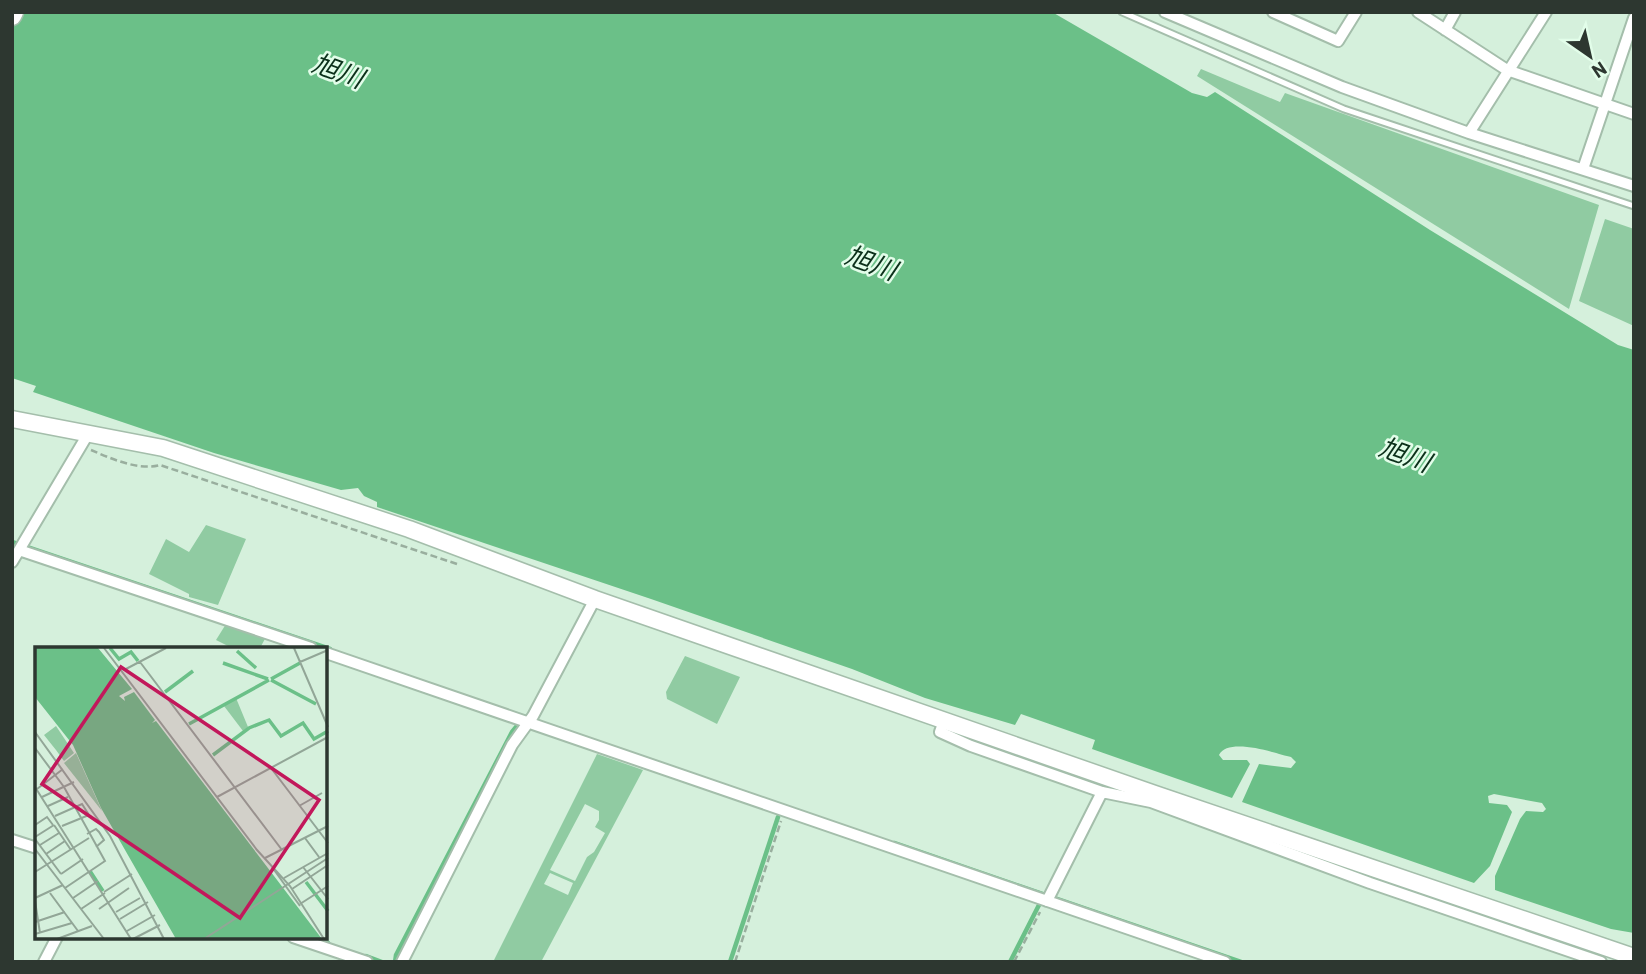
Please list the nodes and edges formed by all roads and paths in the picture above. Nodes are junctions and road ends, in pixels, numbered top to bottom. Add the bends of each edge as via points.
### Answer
1 (1122, 12) edge
2 (1165, 12) edge
3 (1273, 12) edge
4 (1356, 12) edge
5 (1418, 12) edge
6 (1455, 12) edge
7 (1546, 12) edge
8 (1634, 18) edge
9 (1445, 30) junction
10 (1507, 70) junction
11 (1605, 104) junction
12 (1634, 114) edge
13 (1469, 133) junction
14 (1583, 169) junction
15 (1634, 186) edge
16 (1634, 206) edge
17 (16, 417) edge
18 (84, 440) junction
19 (21, 546) junction
20 (12, 562) edge
21 (461, 565) dead end
22 (595, 599) junction
23 (305, 647) edge
24 (327, 653) edge
25 (526, 721) junction
26 (944, 721) junction
27 (1102, 792) junction
28 (1153, 798) junction
29 (784, 811) junction
30 (12, 840) edge
31 (35, 847) edge
32 (1050, 897) junction
33 (56, 939) edge
34 (299, 939) edge
35 (1634, 957) edge
36 (44, 962) edge
37 (367, 962) edge
38 (402, 962) edge
39 (735, 962) edge
40 (1014, 962) edge
41 (1225, 962) edge
42 (1601, 962) edge

1 - 16 lane via 1344,108
2 - 13 street via 1342,87
3 - 4 street via 1338,41
5 - 9 street
6 - 9 street
7 - 10 street
8 - 11 street
9 - 10 street
10 - 11 street
10 - 13 street
11 - 12 street
11 - 14 street
13 - 14 street
14 - 15 street
17 - 18 street
18 - 19 street
18 - 21 path via 134,465 171,468
18 - 22 street via 137,441 163,447 409,529
19 - 20 street
19 - 23 street
22 - 25 street
22 - 26 street
24 - 25 street
25 - 29 street
25 - 38 street
26 - 27 street via 940,732 971,746
26 - 28 street
27 - 28 street
27 - 32 street
28 - 35 street
28 - 42 street via 1370,883
29 - 32 street
29 - 39 path
30 - 31 street
32 - 40 path
32 - 41 street
33 - 36 street
34 - 37 street

